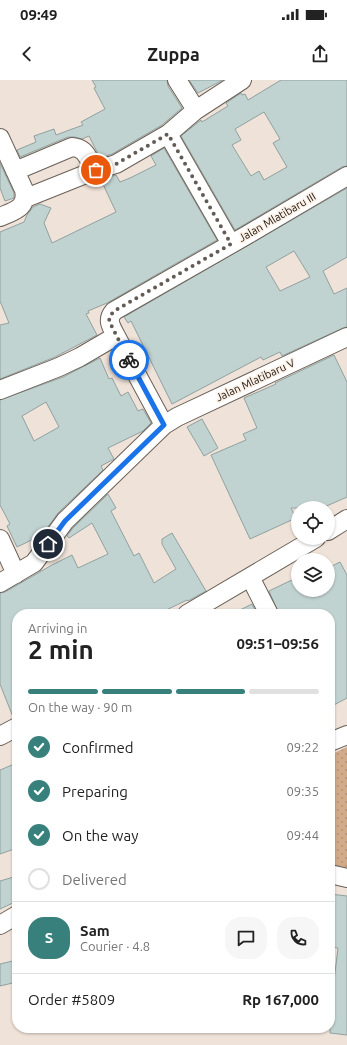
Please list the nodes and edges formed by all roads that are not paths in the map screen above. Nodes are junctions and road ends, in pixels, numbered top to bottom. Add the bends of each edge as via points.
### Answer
1 (177, 80) edge
2 (242, 80) edge
3 (196, 110) junction
4 (168, 134) junction
5 (0, 138) edge
6 (96, 170) junction
7 (15, 171) junction
8 (347, 176) edge
9 (25, 194) junction
10 (0, 217) edge
11 (231, 244) junction
12 (113, 329) junction
13 (347, 337) edge
14 (0, 390) edge
15 (164, 425) junction
16 (347, 520) edge
17 (335, 527) edge
18 (0, 539) edge
19 (304, 545) edge
20 (16, 574) junction
21 (250, 577) junction
22 (0, 583) edge
23 (196, 609) edge
24 (266, 609) edge
25 (12, 730) edge
26 (0, 736) edge
27 (335, 875) edge
28 (347, 878) edge
29 (12, 918) edge
30 (0, 925) edge

1 - 3 street
2 - 3 street
3 - 4 street
4 - 6 street via 116,164
4 - 11 street
5 - 7 street
6 - 7 street via 83,149 72,147
6 - 9 street
7 - 9 street
8 - 11 street, Jalan Mlatibaru III
9 - 10 street via 22,206
11 - 12 street, Jalan Mlatibaru III via 114,311 110,316
12 - 14 street, Jalan Mlatibaru III via 80,357
12 - 15 street
13 - 15 street, Jalan Mlatibaru V
15 - 20 street, Jalan Mlatibaru V via 65,521 34,563
16 - 17 street
18 - 20 street
19 - 21 street
20 - 22 street, Jalan Mlatibaru V
21 - 23 street
21 - 24 street
25 - 26 street
27 - 28 street
29 - 30 street

